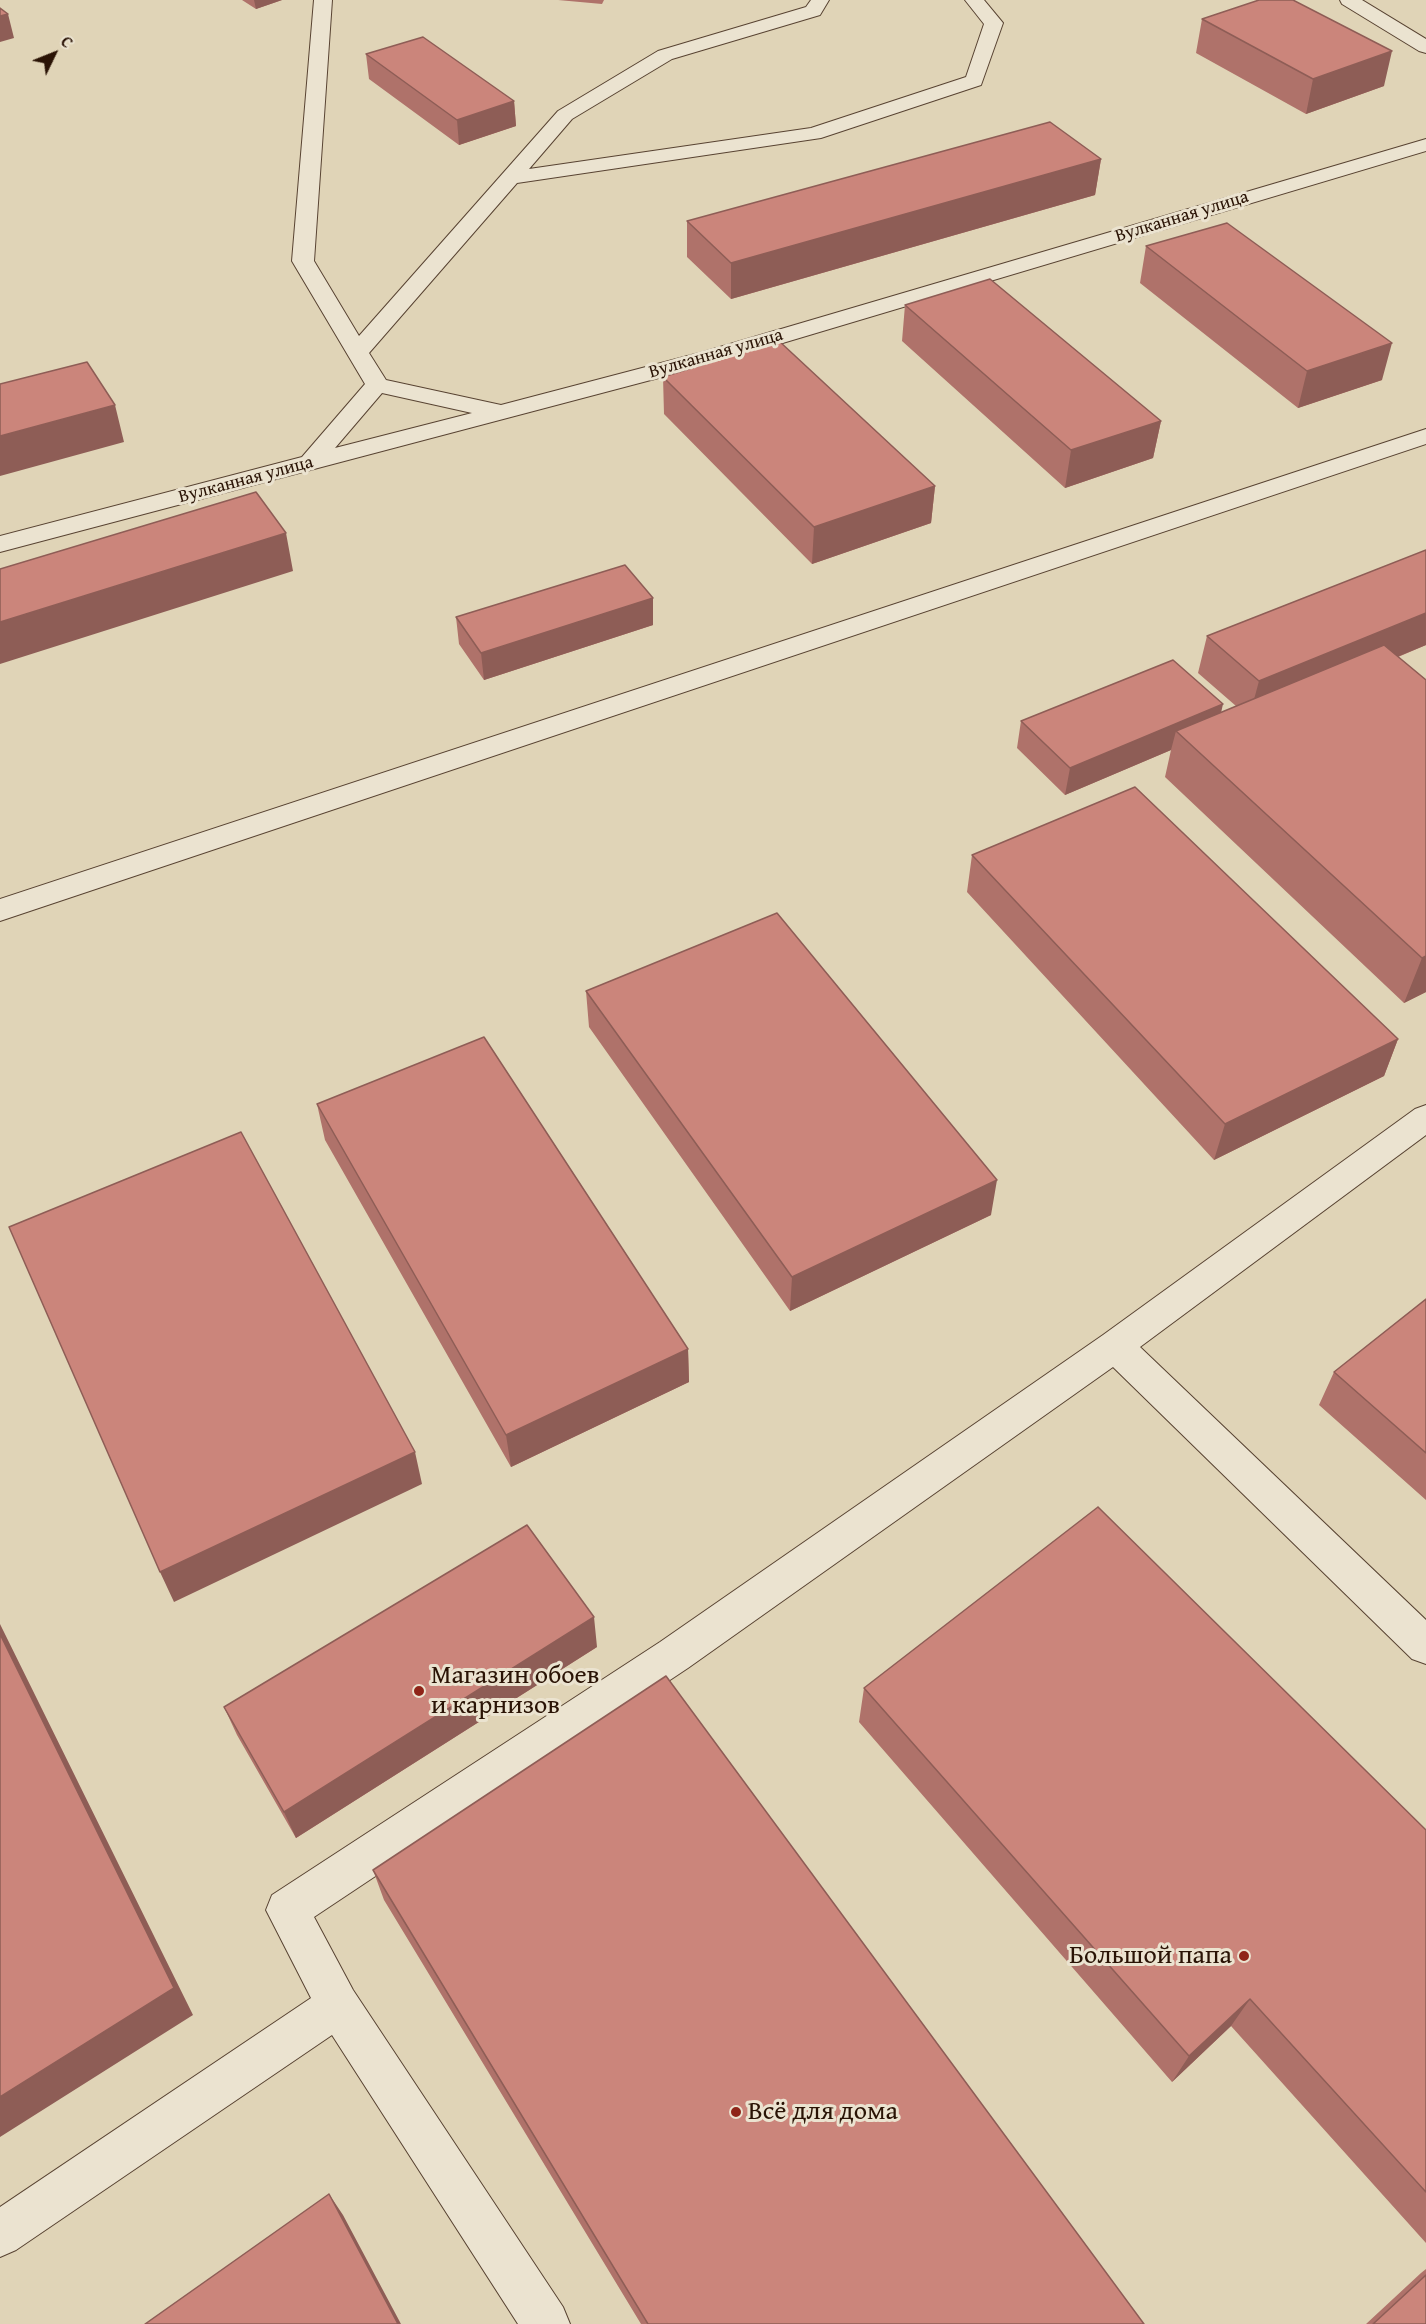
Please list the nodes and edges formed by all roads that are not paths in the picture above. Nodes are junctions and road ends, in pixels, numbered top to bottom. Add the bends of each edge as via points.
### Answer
1 (323, 0) edge
2 (820, 0) edge
3 (974, 0) edge
4 (1349, 0) edge
5 (1426, 47) edge
6 (1426, 145) edge
7 (510, 178) junction
8 (358, 352) junction
9 (377, 384) junction
10 (502, 412) junction
11 (1426, 436) edge
12 (311, 462) junction
13 (0, 544) edge
14 (0, 910) edge
15 (1426, 1118) edge
16 (1115, 1346) junction
17 (1426, 1646) edge
18 (338, 2005) junction
19 (0, 2234) edge
20 (546, 2324) edge

1 - 8 lane via 303,261
2 - 7 lane via 813,11 665,55 565,115
3 - 7 lane via 994,23 974,81 814,134
4 - 5 lane
6 - 10 lane, Вулканная улица via 711,357
7 - 8 lane
8 - 9 lane
9 - 10 lane
9 - 12 lane
10 - 12 lane, Вулканная улица
11 - 14 lane
12 - 13 lane, Вулканная улица
15 - 16 lane
16 - 17 lane
16 - 18 lane via 674,1655 287,1910
18 - 19 lane
18 - 20 lane

